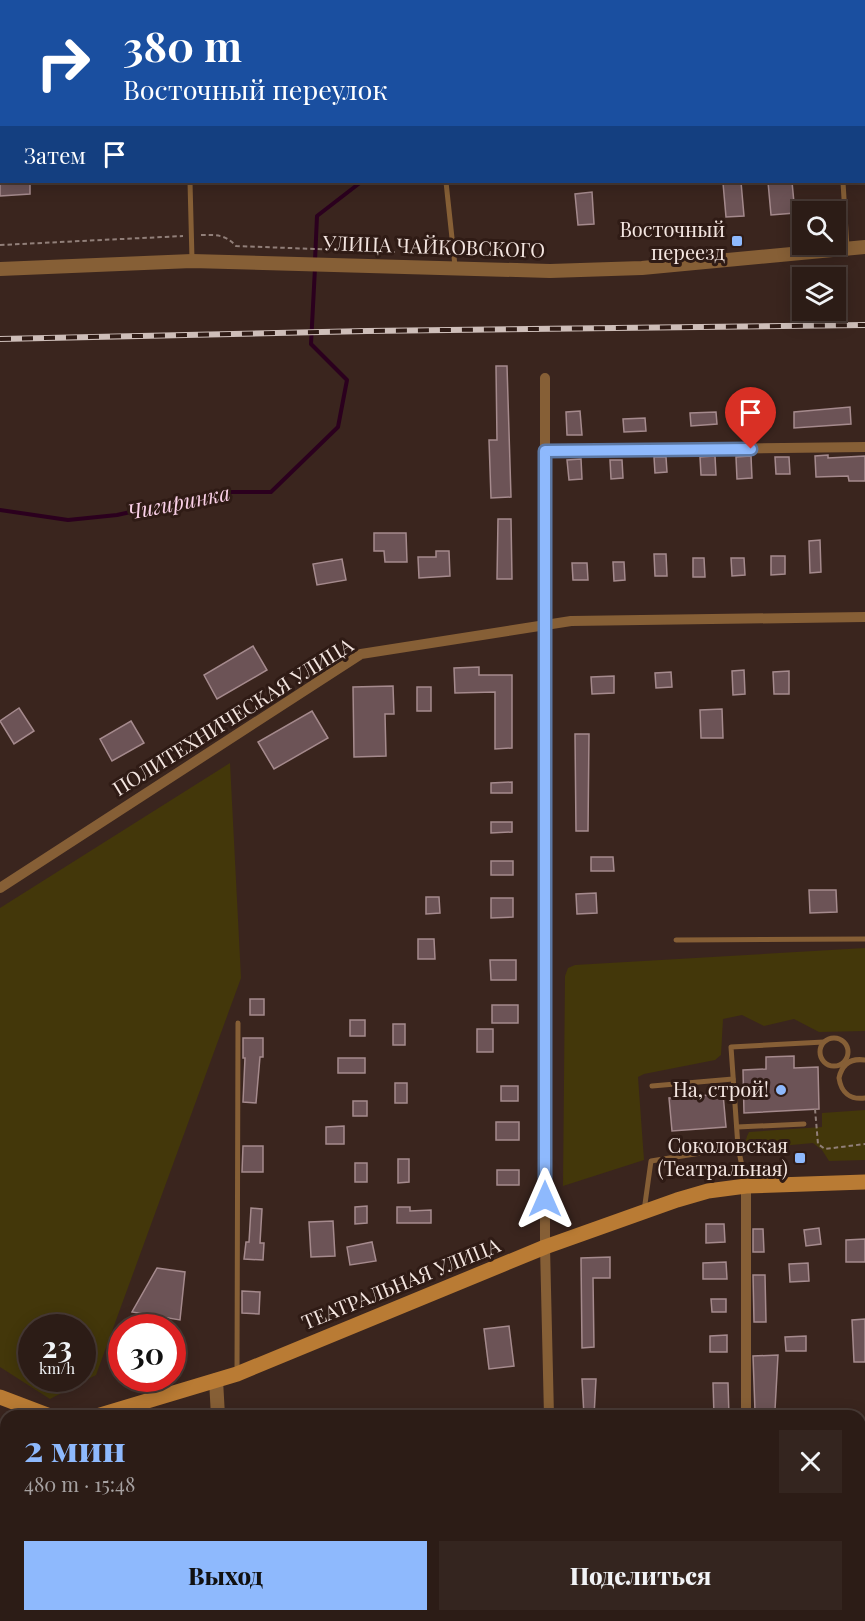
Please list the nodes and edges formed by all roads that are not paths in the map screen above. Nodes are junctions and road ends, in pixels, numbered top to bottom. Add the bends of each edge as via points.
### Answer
1 (189, 183) edge
2 (446, 183) edge
3 (843, 183) edge
4 (865, 247) edge
5 (847, 248) junction
6 (192, 261) junction
7 (455, 266) junction
8 (0, 269) edge
9 (545, 378) dead end
10 (865, 447) edge
11 (545, 451) junction
12 (865, 617) edge
13 (544, 625) junction
14 (0, 888) edge
15 (676, 939) dead end
16 (865, 939) edge
17 (238, 1023) dead end
18 (824, 1042) junction
19 (846, 1046) junction
20 (858, 1059) junction
21 (865, 1060) edge
22 (733, 1079) junction
23 (652, 1086) dead end
24 (865, 1098) edge
25 (804, 1124) dead end
26 (737, 1126) junction
27 (738, 1147) junction
28 (865, 1182) edge
29 (746, 1186) junction
30 (644, 1212) junction
31 (545, 1247) junction
32 (237, 1374) junction
33 (216, 1380) junction
34 (0, 1397) edge
35 (34, 1410) edge
36 (117, 1410) edge
37 (218, 1410) edge
38 (549, 1410) edge
39 (746, 1410) edge

1 - 6 lane
2 - 7 lane
3 - 5 lane
4 - 5 street, УЛИЦА ЧАЙКОВСКОГО
5 - 7 street, УЛИЦА ЧАЙКОВСКОГО via 642,267 550,271
6 - 7 street, УЛИЦА ЧАЙКОВСКОГО via 284,255
6 - 8 street, УЛИЦА ЧАЙКОВСКОГО
9 - 11 street
10 - 11 street
11 - 13 street
12 - 13 street, ПОЛИТЕХНИЧЕСКАЯ УЛИЦА via 572,621
13 - 14 street, ПОЛИТЕХНИЧЕСКАЯ УЛИЦА via 361,654
13 - 31 street
15 - 16 lane
17 - 32 lane
18 - 19 lane via 836,1038
18 - 19 lane via 820,1054 824,1062 833,1066 845,1060
18 - 22 lane via 731,1047
19 - 20 lane
20 - 21 lane
20 - 24 lane via 846,1064 839,1081 850,1097
22 - 23 lane
22 - 26 lane
25 - 26 lane
26 - 27 lane
27 - 29 lane
27 - 30 lane via 651,1161
28 - 29 main road, ТЕАТРАЛЬНАЯ УЛИЦА
29 - 30 main road, ТЕАТРАЛЬНАЯ УЛИЦА via 708,1191
29 - 39 street
30 - 31 main road, ТЕАТРАЛЬНАЯ УЛИЦА
31 - 32 main road, ТЕАТРАЛЬНАЯ УЛИЦА
31 - 38 street
32 - 33 main road, ТЕАТРАЛЬНАЯ УЛИЦА
33 - 36 main road, ТЕАТРАЛЬНАЯ УЛИЦА
33 - 37 street
34 - 35 main road

